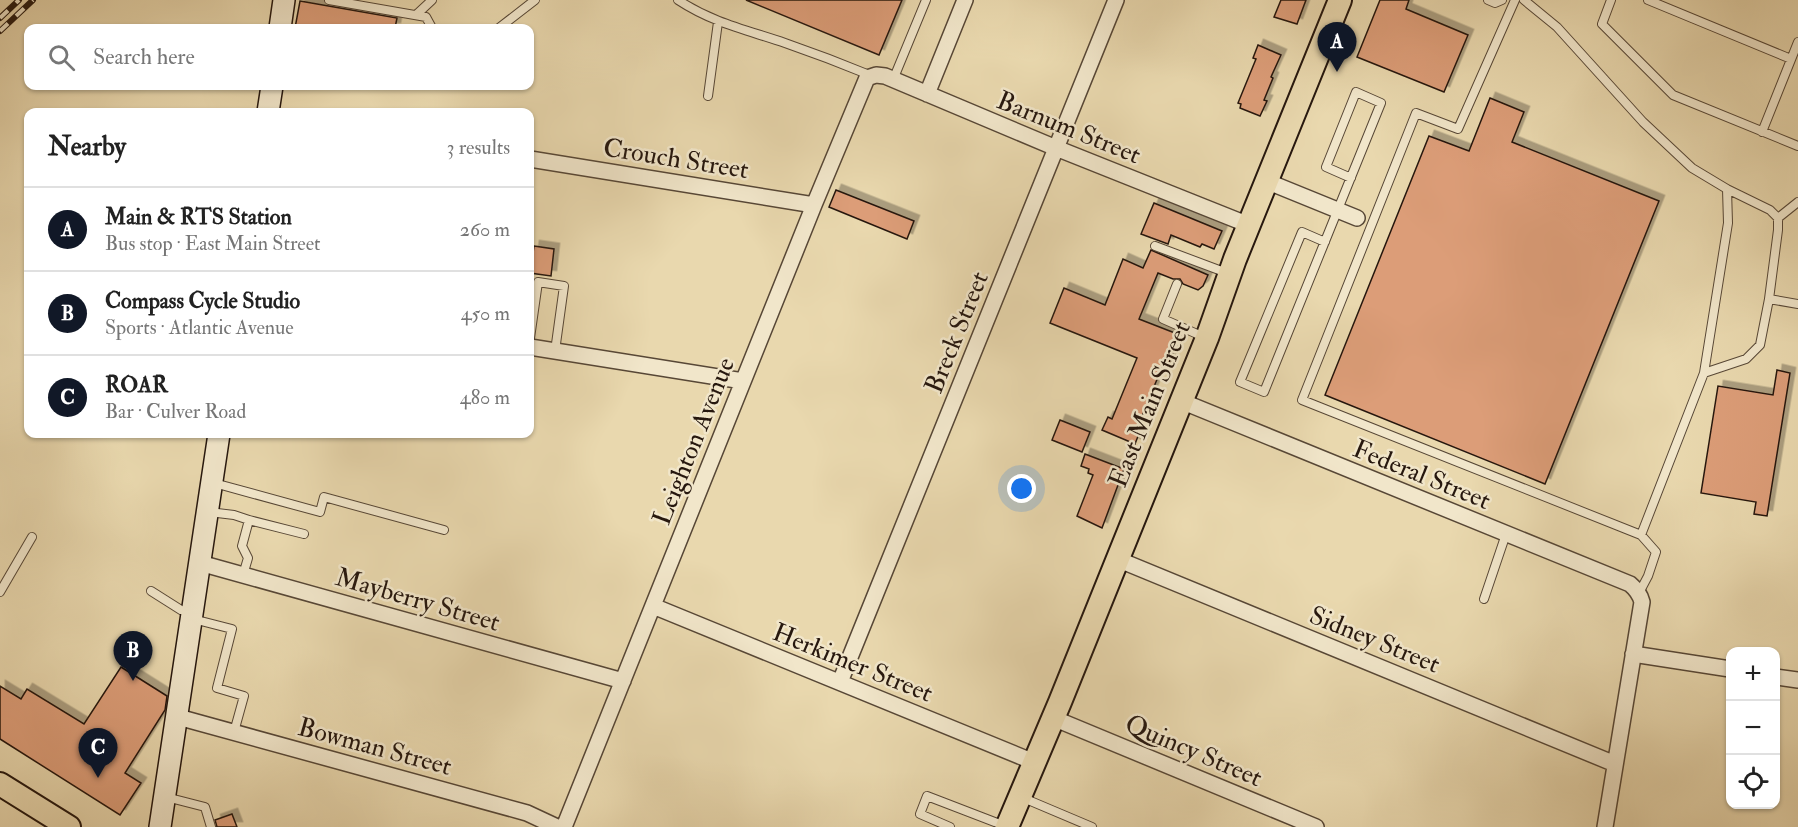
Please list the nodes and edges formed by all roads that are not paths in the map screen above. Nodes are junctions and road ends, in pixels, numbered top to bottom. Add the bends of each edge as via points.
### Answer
1 (284, 0) edge
2 (329, 0) edge
3 (432, 0) edge
4 (535, 0) edge
5 (678, 0) edge
6 (926, 0) edge
7 (965, 0) edge
8 (1116, 0) edge
9 (1340, 0) edge
10 (1488, 0) edge
11 (1502, 0) edge
12 (1515, 0) edge
13 (1524, 0) edge
14 (1611, 0) edge
15 (1648, 0) edge
16 (416, 15) junction
17 (718, 22) junction
18 (281, 24) edge
19 (430, 24) edge
20 (504, 24) edge
21 (1798, 42) edge
22 (1791, 59) junction
23 (872, 76) junction
24 (893, 80) junction
25 (271, 90) edge
26 (927, 94) junction
27 (708, 96) dead end
28 (268, 108) edge
29 (1762, 132) junction
30 (1798, 146) edge
31 (1056, 148) junction
32 (534, 160) edge
33 (1351, 178) junction
34 (1266, 181) junction
35 (1727, 189) junction
36 (1798, 202) edge
37 (814, 205) junction
38 (1338, 210) junction
39 (1778, 218) junction
40 (1364, 221) junction
41 (1249, 225) junction
42 (1325, 242) junction
43 (1155, 246) dead end
44 (1230, 274) junction
45 (1177, 284) dead end
46 (1769, 299) junction
47 (1798, 304) edge
48 (534, 310) edge
49 (1207, 338) junction
50 (534, 348) edge
51 (555, 351) junction
52 (1704, 373) junction
53 (743, 381) junction
54 (1181, 401) junction
55 (218, 438) edge
56 (212, 482) junction
57 (208, 512) junction
58 (249, 520) junction
59 (444, 530) dead end
60 (304, 534) dead end
61 (1506, 534) junction
62 (1641, 535) junction
63 (32, 537) dead end
64 (1117, 560) junction
65 (200, 563) junction
66 (243, 575) junction
67 (151, 591) dead end
68 (0, 592) edge
69 (1640, 595) junction
70 (1484, 599) dead end
71 (653, 606) junction
72 (193, 615) junction
73 (1633, 654) junction
74 (1726, 668) edge
75 (1780, 677) edge
76 (1798, 680) edge
77 (623, 681) junction
78 (840, 682) junction
79 (178, 717) junction
80 (1053, 718) junction
81 (234, 732) junction
82 (1034, 762) junction
83 (1615, 764) junction
84 (0, 784) edge
85 (165, 796) junction
86 (1020, 797) junction
87 (1008, 826) edge
88 (69, 827) edge
89 (160, 827) edge
90 (212, 827) edge
91 (557, 827) edge
92 (564, 827) edge
93 (950, 827) edge
94 (1092, 827) edge
95 (1316, 827) edge
96 (1605, 827) edge

1 - 18 main road
2 - 16 lane
3 - 16 lane
4 - 20 lane
5 - 17 lane
6 - 24 lane
7 - 26 street
8 - 31 street, Breck Street
9 - 34 main road, East Main Street
10 - 11 lane
12 - 40 lane via 1458,129 1416,113
13 - 35 lane via 1557,27 1643,122 1692,168
14 - 29 lane via 1602,24 1672,96
15 - 22 lane
16 - 19 lane via 426,17
17 - 23 lane
17 - 27 lane
21 - 22 lane
22 - 29 lane
23 - 24 street, Barnum Street
23 - 37 street, Leighton Avenue via 863,86
24 - 26 street, Barnum Street
25 - 28 main road
26 - 31 street, Barnum Street
29 - 30 lane
31 - 41 street, Barnum Street
31 - 78 street, Breck Street
32 - 37 street, Crouch Street
33 - 33 lane via 1326,167 1356,92 1381,103
33 - 38 lane
34 - 38 street
34 - 41 main road, East Main Street
35 - 39 lane
35 - 52 lane via 1728,222
36 - 39 lane
37 - 53 street, Leighton Avenue
38 - 40 street
38 - 42 lane
39 - 46 lane
40 - 62 lane via 1302,400
41 - 44 main road, East Main Street
42 - 42 lane via 1263,392 1240,382 1302,232
43 - 44 lane
44 - 49 main road, East Main Street
45 - 49 lane via 1163,319
46 - 47 lane
46 - 52 lane via 1760,345 1746,359
48 - 51 lane via 538,282 564,286
49 - 54 main road, East Main Street
50 - 51 street
51 - 53 street
52 - 62 lane
53 - 71 street, Leighton Avenue
54 - 61 street, Federal Street
54 - 64 main road, East Main Street
55 - 56 main road
56 - 57 main road
56 - 59 lane via 320,512 324,497
57 - 58 lane
57 - 65 main road
58 - 60 lane
58 - 66 lane via 242,546 248,558
61 - 69 street, Federal Street via 1630,584
61 - 70 lane
62 - 69 lane via 1656,552
63 - 68 lane
64 - 80 main road, East Main Street
64 - 83 street, Sidney Street
65 - 66 street, Mayberry Street
65 - 72 main road
66 - 77 street, Mayberry Street
67 - 72 lane
69 - 73 street
71 - 77 street, Leighton Avenue
71 - 78 street, Herkimer Street
72 - 79 main road
72 - 81 lane via 232,629 217,688 244,696
73 - 74 street
73 - 83 street
75 - 76 street
77 - 92 street, Leighton Avenue
78 - 82 street, Herkimer Street
79 - 81 street, Bowman Street
79 - 85 main road
80 - 82 main road, East Main Street
80 - 95 street, Quincy Street
81 - 91 street, Bowman Street via 527,813
82 - 86 main road, East Main Street
83 - 96 street
84 - 88 main road
85 - 89 main road
85 - 90 lane via 204,807
86 - 87 main road, East Main Street
86 - 94 lane
87 - 93 lane via 927,795 920,814

